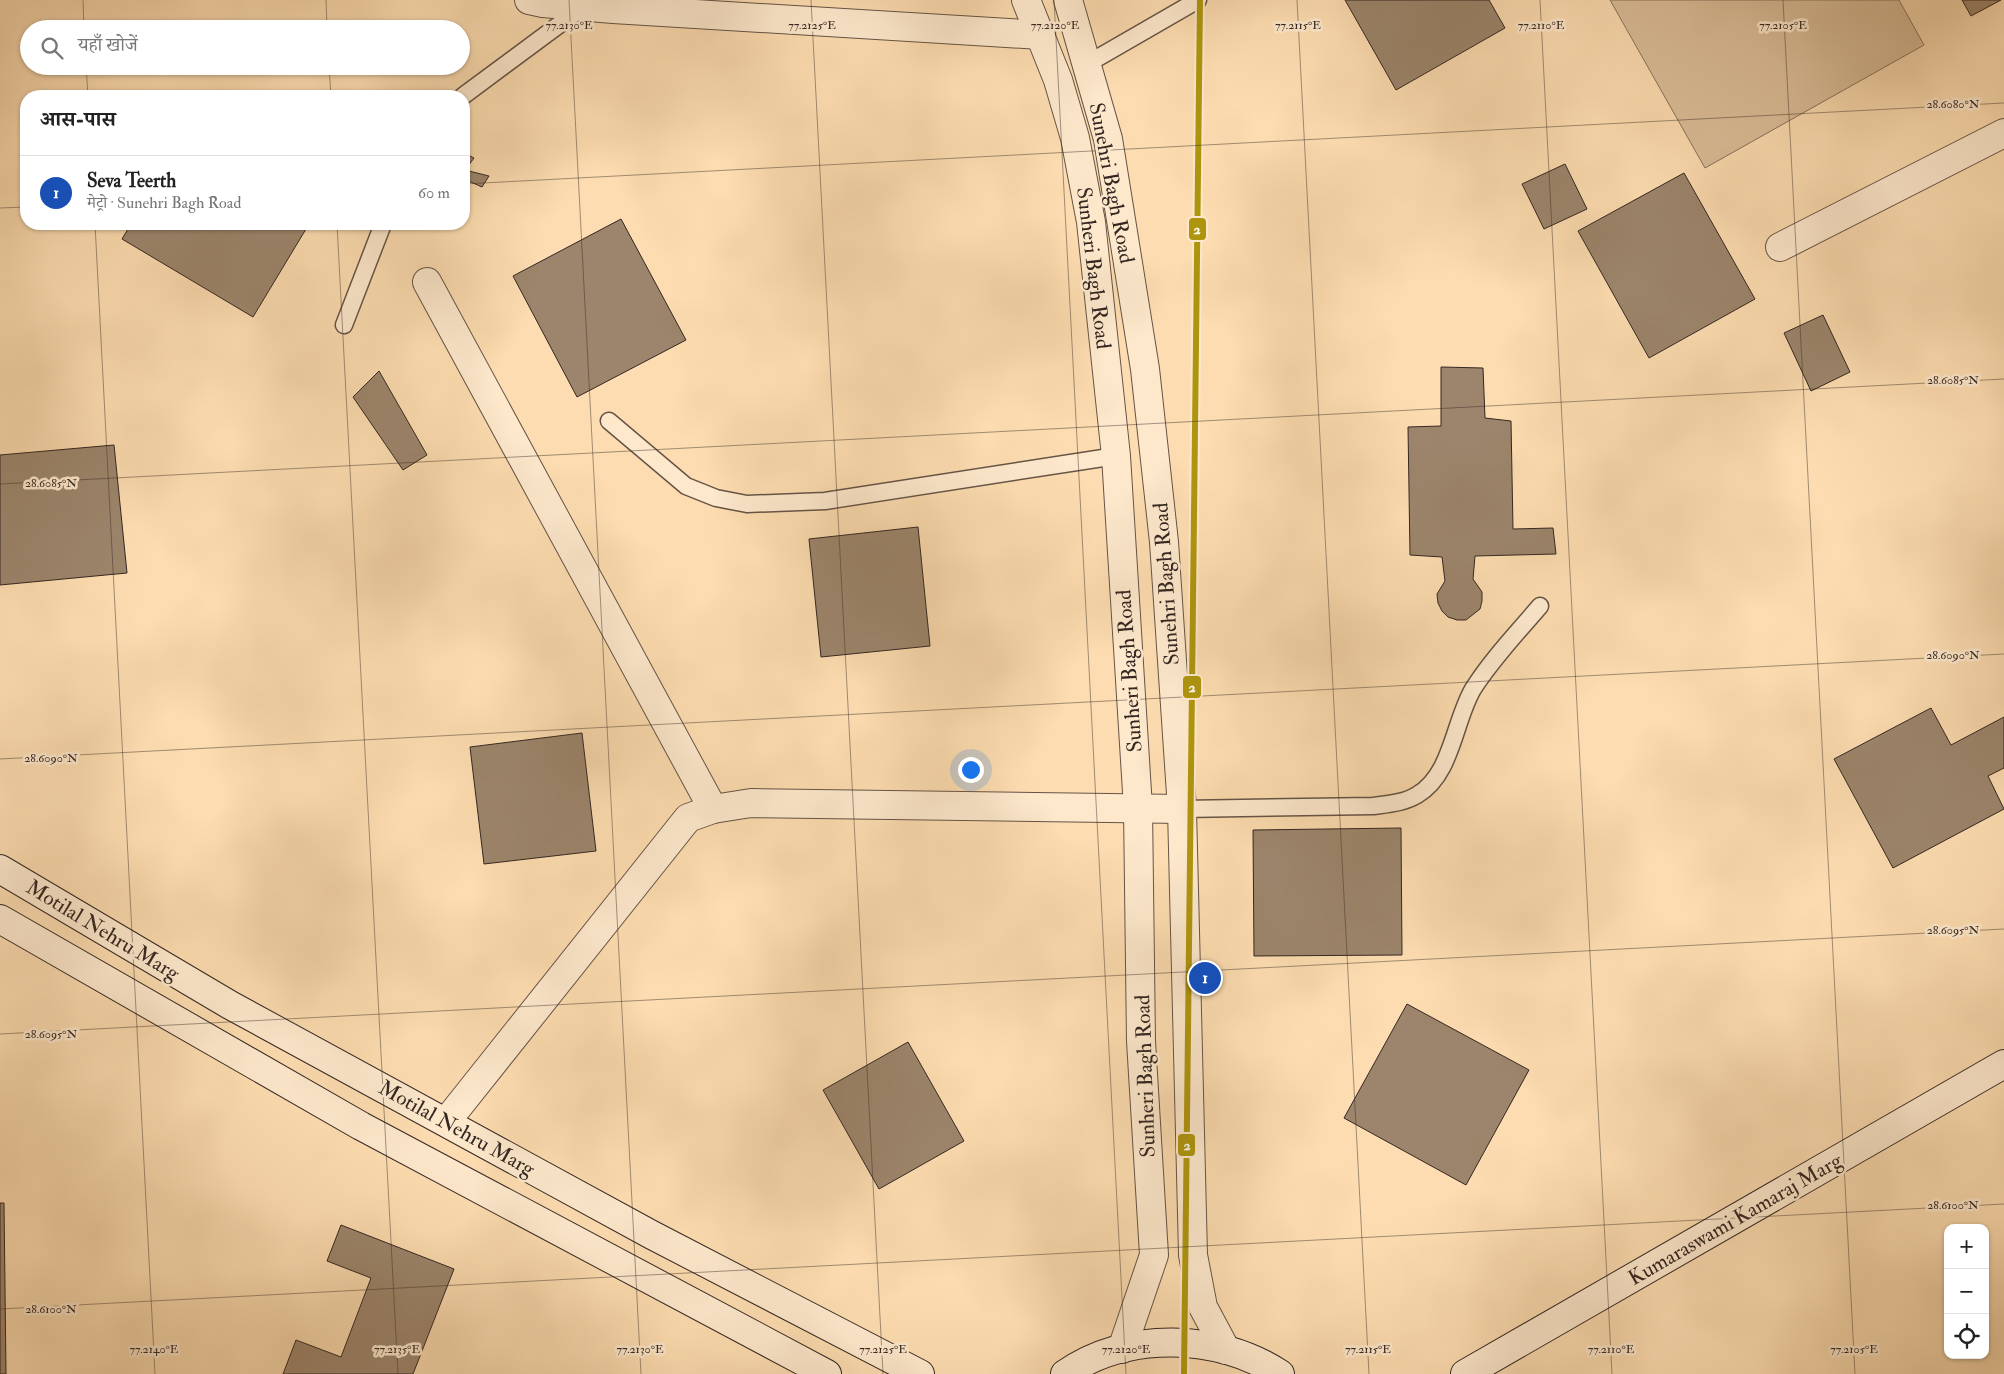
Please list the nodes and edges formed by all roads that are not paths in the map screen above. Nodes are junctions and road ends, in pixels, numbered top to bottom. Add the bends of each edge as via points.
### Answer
1 (529, 0) edge
2 (1026, 0) edge
3 (1068, 0) edge
4 (1198, 0) edge
5 (582, 7) junction
6 (1040, 35) junction
7 (1087, 64) junction
8 (470, 91) edge
9 (2004, 133) edge
10 (381, 230) edge
11 (1780, 247) dead end
12 (427, 282) dead end
13 (344, 325) dead end
14 (609, 421) dead end
15 (1116, 456) junction
16 (1540, 606) dead end
17 (1138, 808) junction
18 (714, 809) junction
19 (1182, 809) junction
20 (0, 869) edge
21 (0, 919) edge
22 (2004, 1064) edge
23 (446, 1122) junction
24 (1122, 1349) junction
25 (1226, 1350) junction
26 (827, 1374) edge
27 (920, 1374) edge
28 (1065, 1374) edge
29 (1280, 1374) edge
30 (1465, 1374) edge

1 - 5 street
2 - 6 street, Sunheri Bagh Road
3 - 7 street, Sunehri Bagh Road
4 - 7 lane
5 - 6 street
5 - 8 lane
6 - 15 street, Sunheri Bagh Road via 1058,80 1075,138 1091,222
7 - 19 street, Sunehri Bagh Road via 1108,139 1146,369 1164,542
9 - 11 street
10 - 13 lane
12 - 18 street
14 - 15 lane via 686,486 716,498 748,504 825,501
15 - 17 street, Sunheri Bagh Road
16 - 19 lane via 1474,689 1443,764 1418,795 1398,803 1373,806
17 - 18 street via 751,803
17 - 19 street
17 - 24 street, Sunheri Bagh Road via 1141,1041 1154,1255
18 - 23 street via 688,818
19 - 25 street, Sunehri Bagh Road via 1193,1255 1203,1307
20 - 23 street, Motilal Nehru Marg via 230,1005
21 - 26 street, Motilal Nehru Marg via 362,1126
22 - 30 street, Kumaraswami Kamaraj Marg
23 - 27 street, Motilal Nehru Marg via 652,1235
24 - 25 street via 1175,1342
24 - 28 street via 1094,1358
25 - 29 street

